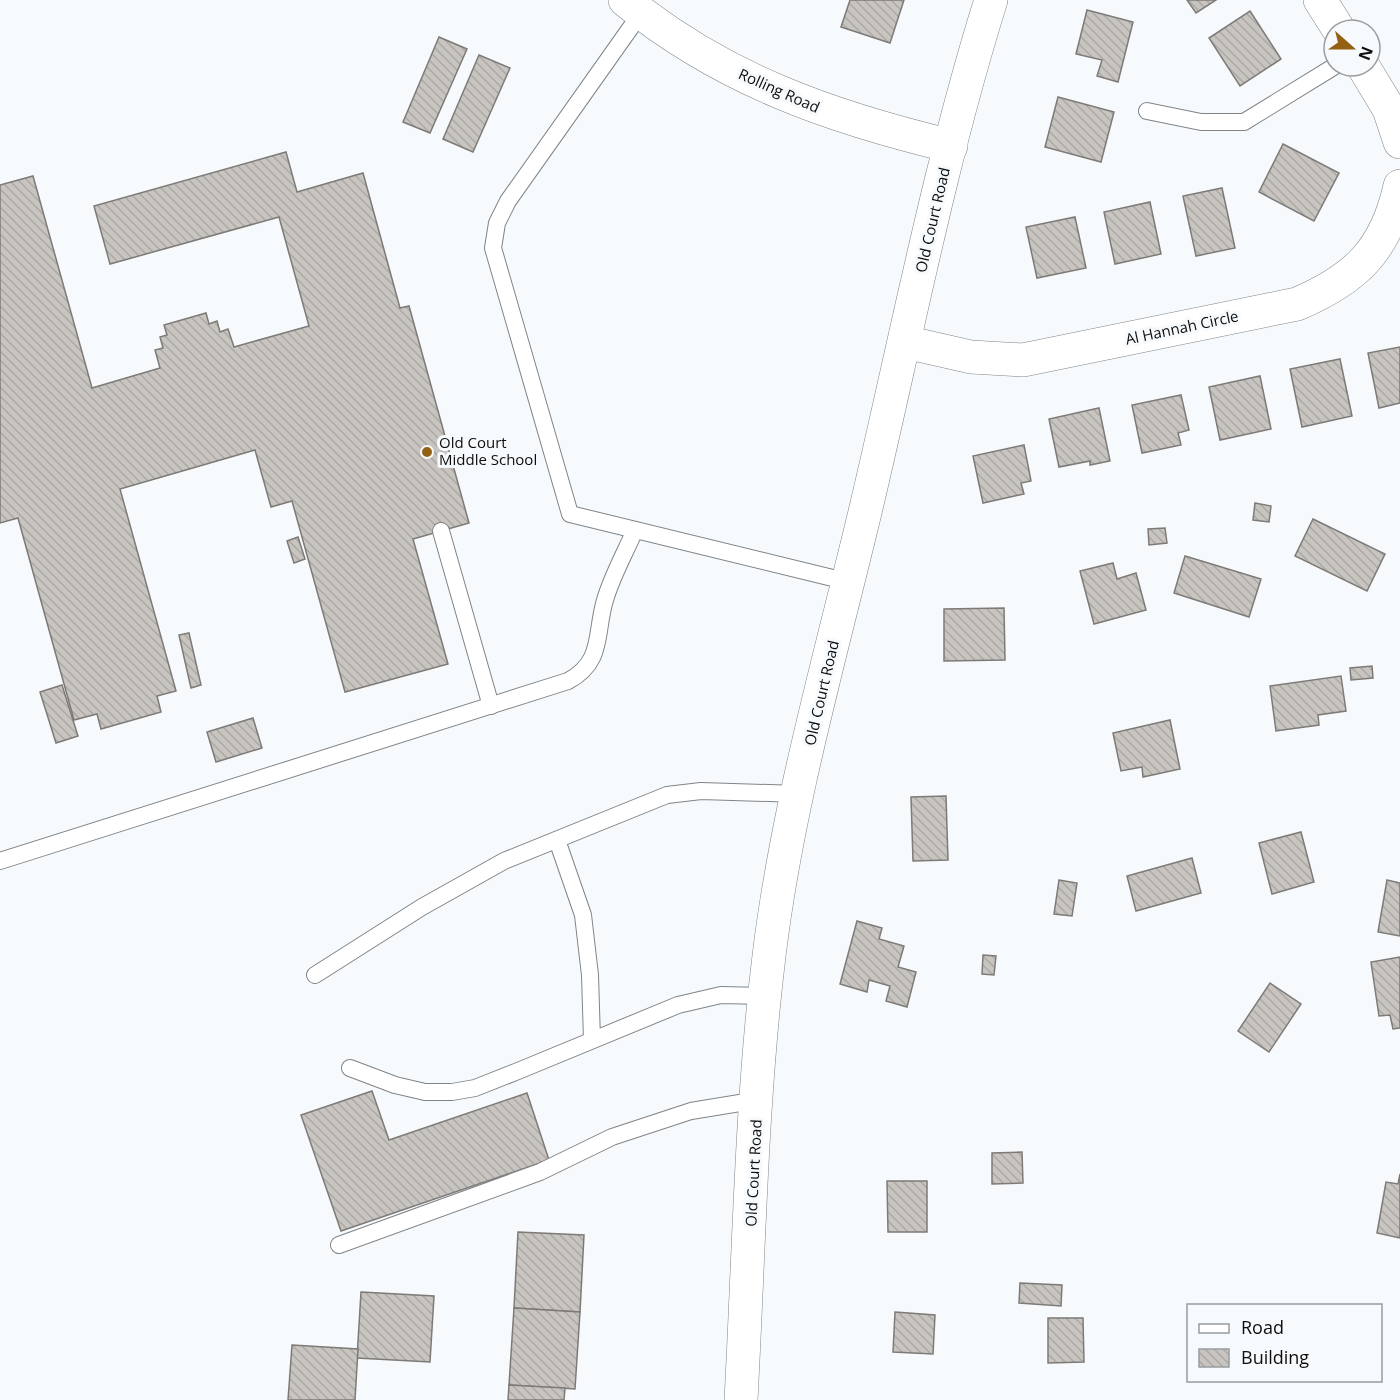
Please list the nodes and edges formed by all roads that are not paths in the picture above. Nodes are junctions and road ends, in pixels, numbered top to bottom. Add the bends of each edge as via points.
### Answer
1 (992, 0) edge
2 (1320, 0) edge
3 (633, 7) edge
4 (1332, 18) edge
5 (1322, 74) edge
6 (1370, 78) edge
7 (1147, 111) dead end
8 (1400, 142) edge
9 (951, 146) junction
10 (1400, 186) edge
11 (905, 342) junction
12 (635, 530) junction
13 (441, 531) dead end
14 (849, 582) junction
15 (491, 706) junction
16 (799, 794) junction
17 (557, 840) junction
18 (0, 861) edge
19 (315, 975) dead end
20 (765, 996) junction
21 (592, 1040) junction
22 (350, 1068) dead end
23 (758, 1100) junction
24 (339, 1245) dead end
25 (741, 1400) edge

1 - 9 main road, Old Court Road
2 - 4 main road
3 - 9 main road, Rolling Road via 724,66 791,99 880,129
3 - 12 lane via 508,201 497,223 494,248 570,514
5 - 7 lane via 1244,122 1201,122
6 - 8 main road via 1389,109
9 - 11 main road, Old Court Road
10 - 11 main road, Al Hannah Circle via 1389,224 1373,253 1327,291 1297,304 1023,360 971,357
11 - 14 main road, Old Court Road
12 - 14 lane
12 - 15 lane via 606,598 595,650 580,675
13 - 15 lane
14 - 16 main road, Old Court Road
15 - 18 lane
16 - 17 lane via 701,791 667,795
16 - 20 main road, Old Court Road via 777,902
17 - 19 lane via 504,861
17 - 21 lane via 583,915
20 - 21 lane via 721,995 678,1005
20 - 23 main road, Old Court Road
21 - 22 lane via 475,1088 452,1092 426,1092 395,1085
23 - 24 lane via 691,1111 612,1137 540,1172
23 - 25 main road, Old Court Road

